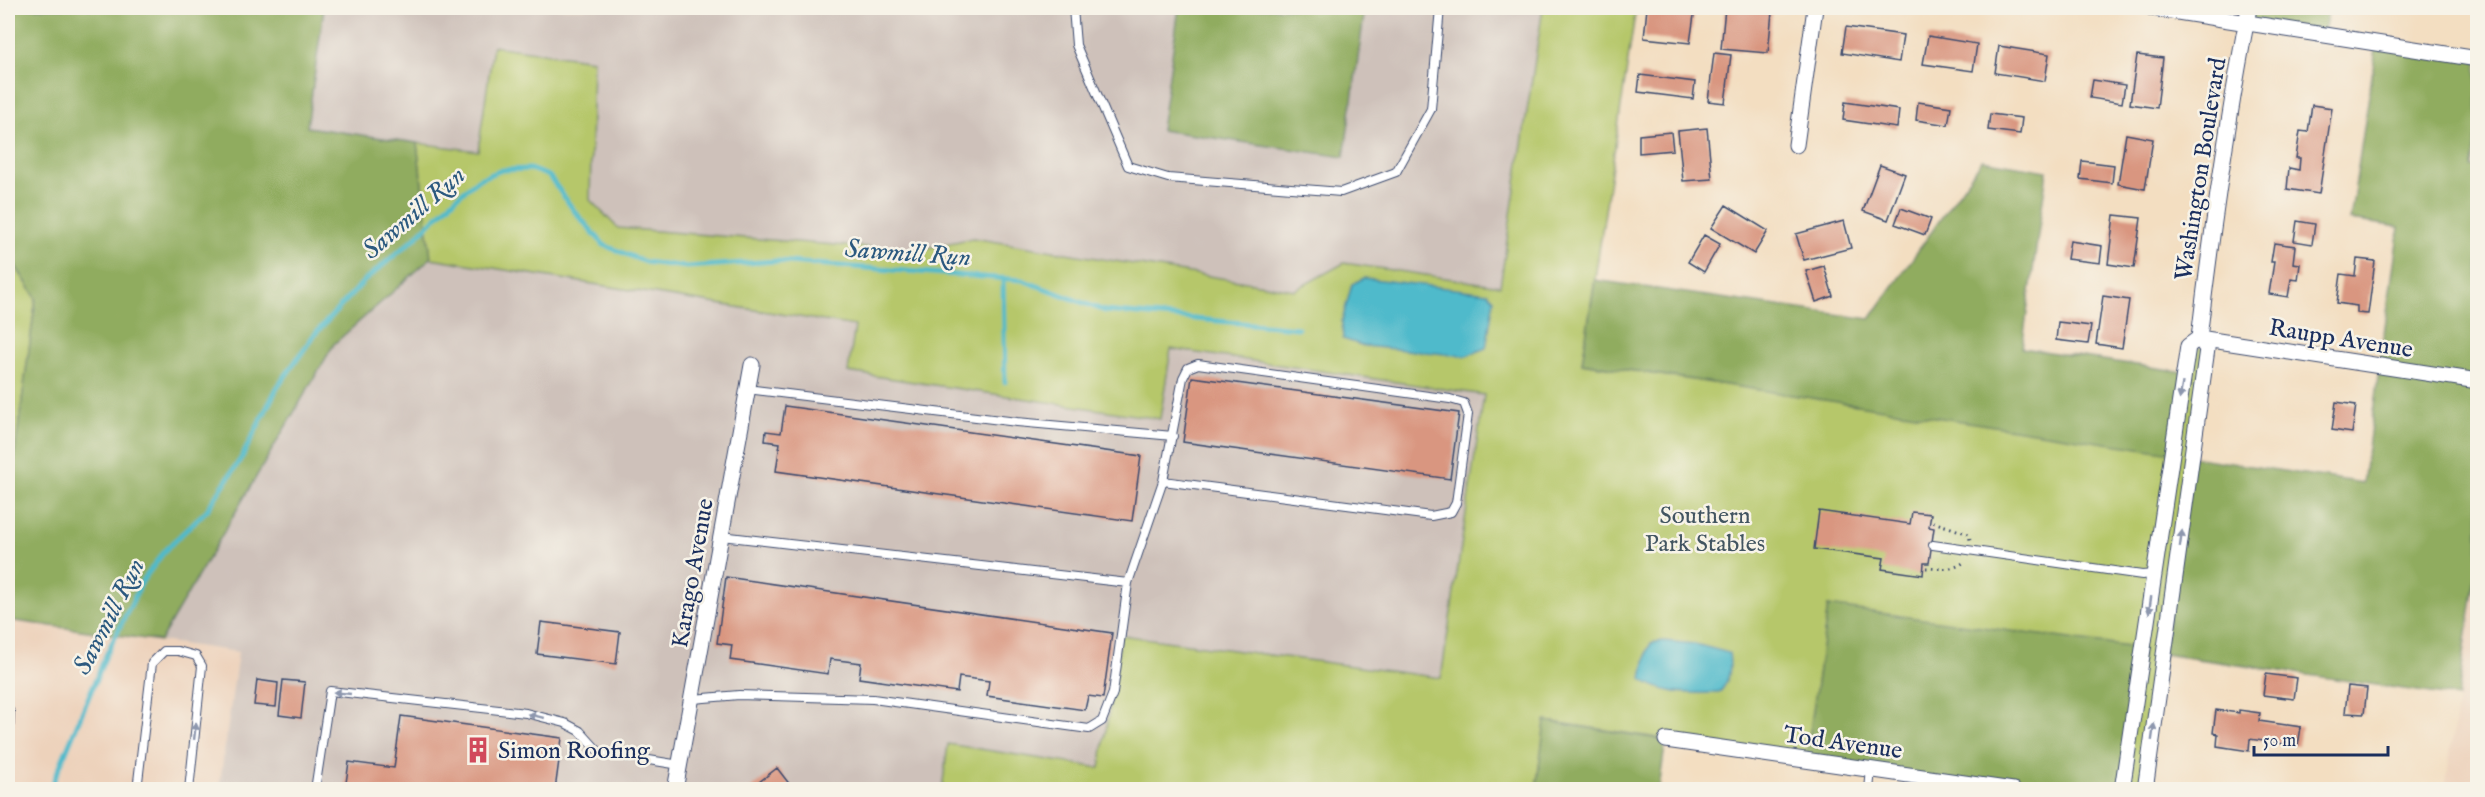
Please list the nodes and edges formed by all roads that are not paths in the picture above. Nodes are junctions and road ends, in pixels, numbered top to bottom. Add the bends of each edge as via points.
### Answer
1 (1072, 8) edge
2 (1440, 8) edge
3 (1815, 8) edge
4 (2152, 8) edge
5 (2248, 14) edge
6 (2478, 58) edge
7 (1796, 145) dead end
8 (2199, 338) junction
9 (752, 365) dead end
10 (2478, 381) edge
11 (747, 389) junction
12 (1173, 436) junction
13 (1163, 481) junction
14 (721, 536) junction
15 (1933, 545) dead end
16 (2154, 574) junction
17 (2176, 577) junction
18 (1128, 583) junction
19 (693, 699) junction
20 (8, 708) edge
21 (1666, 740) dead end
22 (8, 761) edge
23 (680, 765) junction
24 (1871, 769) junction
25 (1940, 784) edge
26 (1988, 788) edge
27 (137, 789) edge
28 (189, 789) edge
29 (315, 789) edge
30 (675, 789) edge
31 (1869, 789) edge
32 (2013, 789) edge
33 (2122, 789) edge
34 (2145, 789) edge

1 - 2 lane via 1076,45 1128,166 1168,178 1341,192 1396,172 1431,109
3 - 7 street
4 - 5 street
5 - 6 street
5 - 8 street, Washington Boulevard via 2228,123
8 - 10 street, Raupp Avenue
8 -> 16 street, Washington Boulevard via 2188,346
17 -> 8 street, Washington Boulevard via 2207,349
9 - 11 street, Karago Avenue
11 - 12 lane via 1017,422
11 - 14 street, Karago Avenue
12 - 13 lane
12 - 13 lane via 1183,378 1188,369 1198,364 1450,399 1464,403 1468,414 1456,503 1451,512 1431,516
13 - 18 lane
14 - 18 lane
14 - 19 street, Karago Avenue
15 - 16 lane
16 - 17 street
16 -> 33 street, Washington Boulevard
34 -> 17 street, Washington Boulevard
18 - 19 lane via 1113,693 1102,721 1089,729 873,699 739,695
19 - 23 street, Karago Avenue
20 - 22 lane
21 - 24 street, Tod Avenue
23 -> 29 lane via 599,752 580,731 526,713 330,691
23 - 30 street, Karago Avenue
24 - 25 street, Tod Avenue
24 - 31 lane
25 - 26 street, Tod Avenue
26 - 32 street, Tod Avenue
28 -> 27 lane via 202,666 196,656 178,651 164,651 152,663

